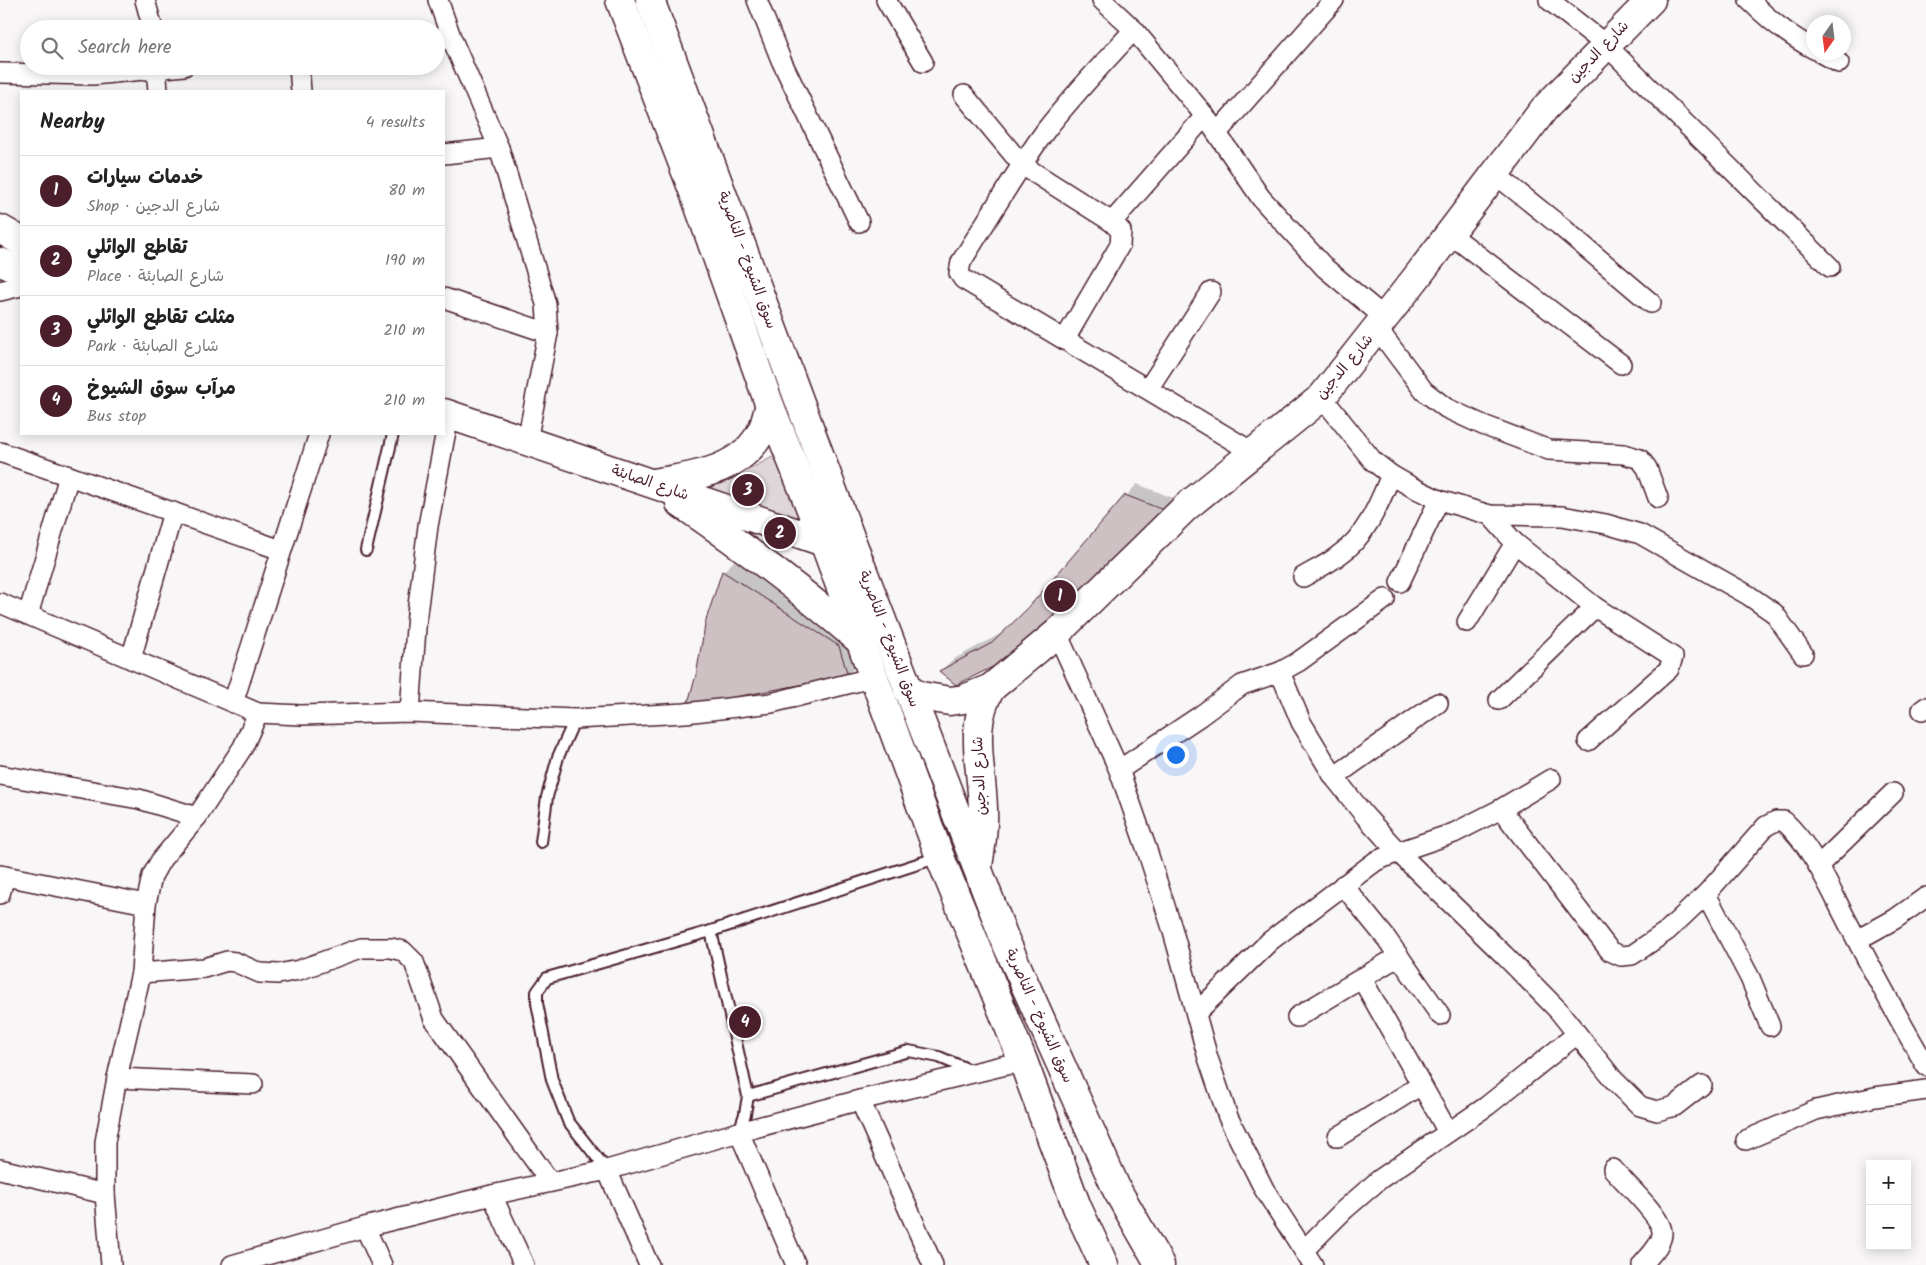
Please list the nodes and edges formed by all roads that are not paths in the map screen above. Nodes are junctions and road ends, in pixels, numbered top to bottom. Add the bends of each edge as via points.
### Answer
1 (145, 0) edge
2 (438, 0) edge
3 (620, 0) edge
4 (650, 0) edge
5 (757, 0) edge
6 (886, 0) edge
7 (1102, 0) edge
8 (1334, 0) edge
9 (1550, 0) edge
10 (1651, 0) edge
11 (1750, 0) edge
12 (151, 20) edge
13 (441, 20) edge
14 (1134, 30) junction
15 (445, 40) edge
16 (1606, 45) junction
17 (1806, 45) edge
18 (1833, 60) edge
19 (923, 62) dead end
20 (1839, 64) dead end
21 (0, 73) edge
22 (20, 73) edge
23 (157, 75) edge
24 (299, 75) edge
25 (158, 90) edge
26 (300, 90) edge
27 (964, 95) dead end
28 (1205, 116) junction
29 (1217, 133) junction
30 (499, 148) junction
31 (445, 154) edge
32 (1022, 165) junction
33 (1495, 174) junction
34 (859, 222) dead end
35 (1112, 222) junction
36 (0, 229) edge
37 (1450, 234) junction
38 (20, 241) edge
39 (0, 262) edge
40 (1830, 267) dead end
41 (20, 270) edge
42 (20, 286) edge
43 (0, 291) edge
44 (1211, 292) dead end
45 (445, 298) edge
46 (1651, 303) dead end
47 (1381, 323) junction
48 (548, 333) junction
49 (1065, 339) junction
50 (1621, 364) dead end
51 (1148, 389) junction
52 (1322, 397) junction
53 (770, 406) junction
54 (446, 414) edge
55 (319, 435) edge
56 (393, 435) edge
57 (443, 435) edge
58 (527, 441) junction
59 (0, 452) edge
60 (1254, 453) junction
61 (1391, 475) junction
62 (69, 476) junction
63 (652, 484) junction
64 (1658, 498) dead end
65 (1439, 500) junction
66 (172, 512) junction
67 (1490, 515) junction
68 (824, 542) junction
69 (1515, 543) junction
70 (281, 550) junction
71 (366, 550) dead end
72 (856, 554) junction
73 (1303, 577) dead end
74 (1400, 582) dead end
75 (1385, 599) dead end
76 (0, 603) edge
77 (1595, 607) junction
78 (28, 615) junction
79 (1467, 622) dead end
80 (1057, 633) junction
81 (860, 641) junction
82 (1803, 654) dead end
83 (131, 659) junction
84 (1280, 672) junction
85 (875, 677) junction
86 (991, 688) junction
87 (908, 690) junction
88 (1499, 700) dead end
89 (233, 702) junction
90 (1438, 703) dead end
91 (410, 712) junction
92 (258, 713) junction
93 (575, 718) junction
94 (1588, 741) dead end
95 (1118, 770) junction
96 (0, 774) edge
97 (1334, 777) junction
98 (1551, 779) dead end
99 (1893, 793) dead end
100 (1501, 809) junction
101 (197, 817) junction
102 (541, 842) dead end
103 (1398, 852) junction
104 (940, 857) junction
105 (978, 866) junction
106 (1818, 866) junction
107 (2, 875) edge
108 (1343, 885) junction
109 (0, 894) edge
110 (1706, 894) junction
111 (1926, 897) edge
112 (146, 904) junction
113 (711, 932) junction
114 (1857, 940) junction
115 (1400, 956) junction
116 (142, 973) junction
117 (1362, 979) junction
118 (1197, 1012) junction
119 (1440, 1015) dead end
120 (1297, 1018) dead end
121 (1770, 1026) dead end
122 (1577, 1034) junction
123 (1023, 1061) junction
124 (1926, 1066) edge
125 (976, 1072) junction
126 (117, 1078) junction
127 (253, 1084) dead end
128 (1421, 1085) junction
129 (1702, 1085) dead end
130 (1926, 1090) edge
131 (748, 1096) junction
132 (860, 1100) junction
133 (738, 1132) junction
134 (1448, 1132) junction
135 (1338, 1137) dead end
136 (1746, 1140) dead end
137 (0, 1168) edge
138 (1613, 1169) dead end
139 (607, 1170) junction
140 (550, 1182) junction
141 (1117, 1190) junction
142 (105, 1194) junction
143 (492, 1195) junction
144 (1078, 1207) junction
145 (365, 1227) junction
146 (1309, 1258) edge
147 (111, 1265) edge
148 (232, 1265) edge
149 (382, 1265) edge
150 (524, 1265) edge
151 (649, 1265) edge
152 (796, 1265) edge
153 (933, 1265) edge
154 (1104, 1265) edge
155 (1160, 1265) edge
156 (1642, 1265) edge

1 - 12 street
2 - 13 street
3 - 53 main road, سوق الشيوخ - الناصرية via 696,198
4 - 72 main road, سوق الشيوخ - الناصرية
5 - 34 street via 785,69
6 - 19 street
7 - 14 street
8 - 29 street
9 - 16 street
10 - 16 main road, شارع الدجين
11 - 17 street via 1766,17
14 - 28 street
14 - 32 street via 1066,105
15 - 30 street
16 - 33 main road, شارع الدجين via 1544,109
16 - 40 street
18 - 20 street
21 - 22 street
23 - 25 street
24 - 26 street
27 - 32 street
28 - 29 street
28 - 35 street
29 - 47 street via 1261,198
30 - 31 street
30 - 48 street via 546,304
32 - 35 street
32 - 49 street via 961,262 959,273 963,279
33 - 37 main road, شارع الدجين
33 - 46 street
35 - 49 street via 1121,231 1120,245
36 - 38 main road
37 - 47 main road, شارع الدجين
37 - 50 street
39 - 41 main road
42 - 43 street
44 - 51 street
45 - 48 street
47 - 52 main road, شارع الدجين
47 - 64 street via 1424,391 1446,408 1549,450 1624,454 1640,458
48 - 58 street
49 - 51 street
51 - 60 street
52 - 60 main road, شارع الدجين
52 - 61 street via 1373,461
53 - 63 main road via 762,430 748,449 730,464 707,473
53 - 68 main road, سوق الشيوخ - الناصرية
54 - 58 main road, شارع الصابئة
55 - 70 street
56 - 71 lane
57 - 91 street via 417,614
58 - 63 main road, شارع الصابئة
59 - 62 street
60 - 80 main road, شارع الدجين via 1186,507
61 - 65 street
61 - 73 street via 1362,532 1341,554
62 - 66 street
62 - 78 street
63 - 68 main road, شارع الصابئة
63 - 81 main road via 759,558
65 - 67 street
65 - 74 street
66 - 70 street
66 - 83 street
67 - 69 street
67 - 82 street via 1562,516 1640,534 1774,613
68 - 72 main road, شارع الصابئة
68 - 81 main road, سوق الشيوخ - الناصرية
69 - 77 street
69 - 79 street
70 - 89 street
72 - 87 main road, سوق الشيوخ - الناصرية
75 - 84 street
76 - 78 street
77 - 88 street
77 - 94 street via 1673,657 1669,669
78 - 83 street
80 - 86 main road, شارع الدجين
80 - 95 street
81 - 85 main road, سوق الشيوخ - الناصرية
83 - 89 street
84 - 95 street via 1242,684
84 - 97 street via 1301,722
85 - 93 street via 771,703 685,713
85 - 104 main road, سوق الشيوخ - الناصرية
86 - 87 main road, شارع الدجين via 971,697 950,701 928,698
86 - 105 main road, شارع الدجين via 982,705 978,723 984,812
87 - 105 main road, سوق الشيوخ - الناصرية
89 - 92 street
90 - 97 street
91 - 92 street
91 - 93 street
92 - 101 street via 243,747
93 - 102 lane via 558,757 547,797
95 - 118 street via 1148,850
96 - 101 street via 139,799
97 - 103 street
98 - 100 street
99 - 106 street
100 - 103 street via 1454,833
100 - 110 street via 1610,951 1621,956 1632,955 1667,931
101 - 112 street via 161,860 152,876
103 - 108 street via 1376,862
103 - 122 street via 1504,955
104 - 113 lane
104 - 123 main road, سوق الشيوخ - الناصرية
105 - 141 main road, سوق الشيوخ - الناصرية via 1005,940
106 - 110 street via 1798,834 1784,821 1776,821 1766,826
106 - 114 street
107 - 109 street
107 - 112 street
108 - 115 street
108 - 118 street via 1270,942
110 - 121 street via 1750,978
111 - 114 street
112 - 116 street
113 - 131 lane
113 - 139 lane via 547,978 537,992 552,1080 568,1121
114 - 124 street
115 - 117 street
115 - 119 street
116 - 126 street
116 - 140 street via 204,968 227,961 260,973 278,974 361,948 403,951 414,962 434,1019
117 - 120 street
117 - 128 street
118 - 146 street via 1228,1117 1264,1189
122 - 129 street via 1613,1079 1640,1106 1657,1110 1675,1106
122 - 134 street via 1487,1106
123 - 125 street
123 - 144 main road, سوق الشيوخ - الناصرية
125 - 131 lane via 939,1057 909,1051
125 - 132 street
126 - 127 street
126 - 142 street via 105,1142
128 - 134 street
128 - 135 street
130 - 136 street via 1816,1110
131 - 133 lane
132 - 133 street
132 - 153 street
133 - 139 street
133 - 152 street
134 - 146 street via 1380,1179 1344,1210
137 - 142 street
138 - 156 street via 1658,1220 1662,1232 1659,1244
139 - 140 street
139 - 151 street
140 - 143 street
141 - 144 main road
141 - 155 main road, سوق الشيوخ - الناصرية
142 - 147 street
143 - 145 street
143 - 150 street
144 - 154 main road, سوق الشيوخ - الناصرية
145 - 148 street
145 - 149 street

